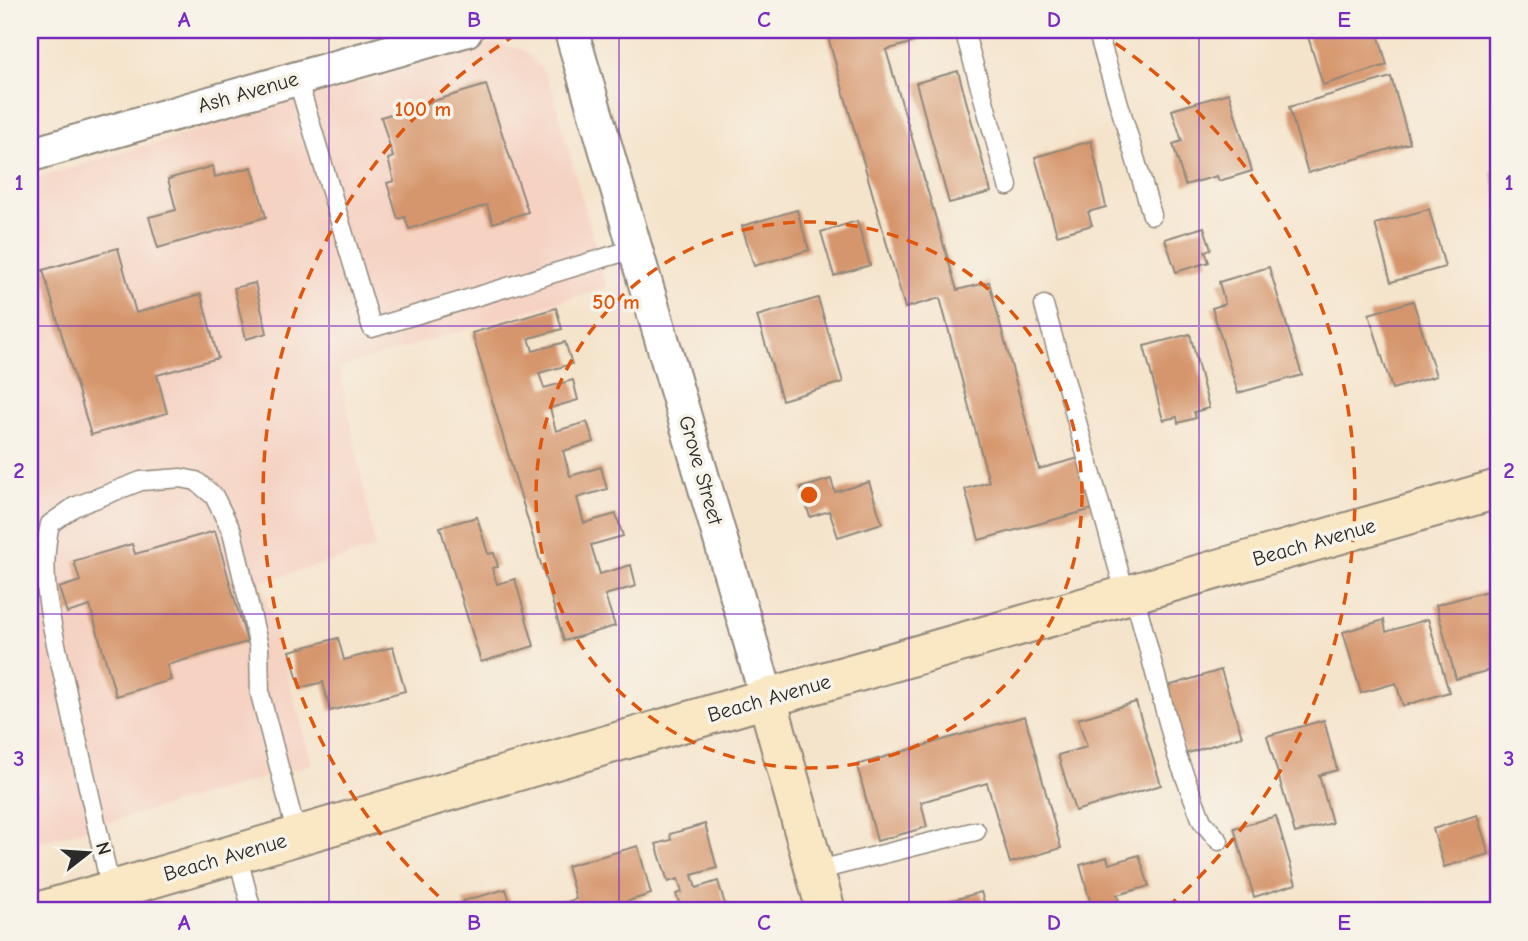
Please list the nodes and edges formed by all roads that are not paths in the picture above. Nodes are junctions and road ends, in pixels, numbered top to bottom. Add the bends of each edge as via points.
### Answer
1 (466, 30) edge
2 (571, 30) edge
3 (964, 30) edge
4 (1097, 30) edge
5 (297, 78) junction
6 (30, 155) edge
7 (1008, 186) dead end
8 (1152, 215) dead end
9 (637, 248) junction
10 (1044, 304) dead end
11 (1498, 489) edge
12 (1130, 595) junction
13 (766, 698) junction
14 (976, 831) dead end
15 (297, 836) junction
16 (1219, 841) dead end
17 (237, 854) junction
18 (815, 871) junction
19 (111, 891) junction
20 (41, 911) edge
21 (252, 911) edge
22 (826, 911) edge

1 - 5 street, Ash Avenue
2 - 9 street, Grove Street
3 - 7 lane
4 - 8 lane
5 - 6 street, Ash Avenue
5 - 9 lane via 372,328
9 - 13 street, Grove Street
10 - 12 lane
11 - 12 street, Beach Avenue
12 - 13 street, Beach Avenue
12 - 16 lane via 1177,756 1202,821
13 - 15 street, Beach Avenue
13 - 18 street, Grove Street
14 - 18 lane
15 - 17 street, Beach Avenue
15 - 19 lane via 260,694 259,647 232,531 214,496 196,481 141,481 74,508 50,524 46,544 47,603
17 - 19 street, Beach Avenue
17 - 21 lane
18 - 22 street, Grove Street
19 - 20 street, Beach Avenue

